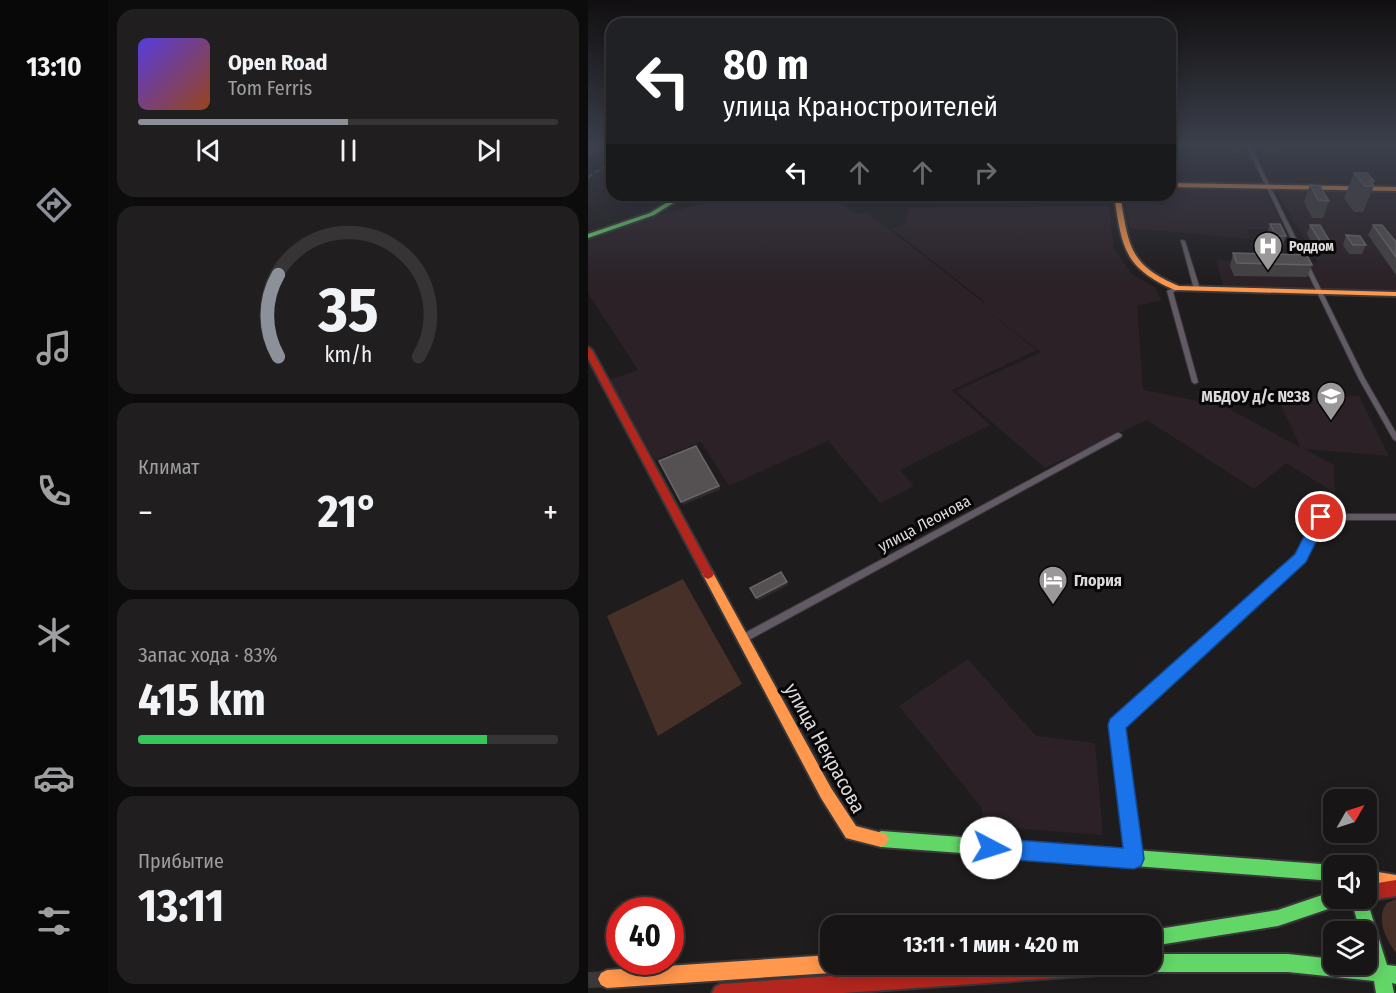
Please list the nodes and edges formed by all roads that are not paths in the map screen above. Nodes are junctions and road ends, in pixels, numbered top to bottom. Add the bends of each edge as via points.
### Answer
1 (1272, 191) edge
2 (673, 201) edge
3 (1118, 201) edge
4 (588, 236) edge
5 (1183, 241) dead end
6 (1178, 288) junction
7 (1197, 289) junction
8 (1322, 292) junction
9 (1396, 294) edge
10 (588, 351) edge
11 (1195, 382) dead end
12 (1119, 435) dead end
13 (1396, 439) edge
14 (1396, 517) edge
15 (744, 638) junction
16 (1134, 859) junction
17 (1323, 872) edge
18 (1377, 880) edge
19 (1396, 883) edge
20 (1396, 888) edge
21 (1377, 891) edge
22 (1323, 903) edge
23 (1362, 909) edge
24 (1162, 936) edge
25 (1162, 963) edge
26 (820, 965) edge
27 (1382, 973) junction
28 (972, 975) edge
29 (1396, 975) edge
30 (607, 979) tunnel mouth
31 (721, 993) edge
32 (1385, 993) edge

1 - 8 street
2 - 4 street via 652,214
3 - 6 street via 1132,260 1154,280
5 - 7 street
6 - 7 street
6 - 11 street via 1170,291
7 - 8 street
8 - 9 street
8 - 13 street via 1362,380
10 - 15 street, улица Некрасова
12 - 15 street, улица Леонова
14 - 16 street via 1321,517 1301,558 1117,725
15 - 16 street, улица Некрасова via 851,833 883,839
16 - 17 street, улица Некрасова
18 - 19 street
20 - 21 street
22 - 24 street via 1278,918
23 - 27 street
25 - 27 street via 1288,963
26 - 30 street
27 - 29 street
27 - 32 street
28 - 31 street

